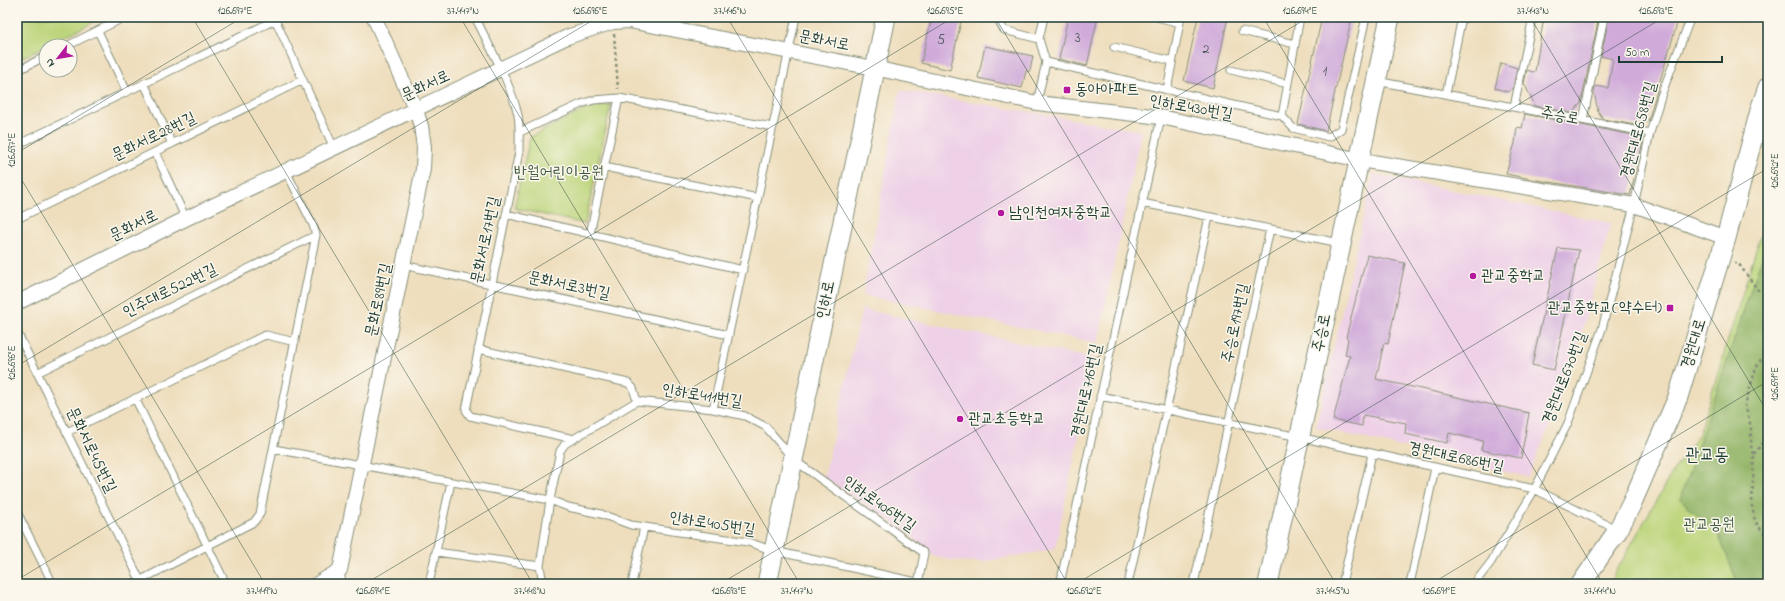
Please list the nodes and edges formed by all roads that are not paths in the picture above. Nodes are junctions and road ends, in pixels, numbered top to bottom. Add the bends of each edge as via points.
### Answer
1 (125, 17) edge
2 (374, 17) edge
3 (475, 17) edge
4 (796, 17) edge
5 (886, 17) edge
6 (1001, 17) edge
7 (1044, 17) edge
8 (1156, 17) edge
9 (1300, 17) edge
10 (1366, 17) edge
11 (1390, 17) edge
12 (1462, 17) edge
13 (1533, 17) edge
14 (1604, 17) edge
15 (1691, 17) edge
16 (274, 18) edge
17 (629, 19) edge
18 (114, 20) edge
19 (1181, 20) edge
20 (98, 31) junction
21 (1242, 31) dead end
22 (1039, 39) junction
23 (78, 41) edge
24 (1295, 44) junction
25 (1114, 47) dead end
26 (789, 52) junction
27 (38, 60) edge
28 (1172, 61) junction
29 (1046, 62) junction
30 (874, 68) junction
31 (17, 70) edge
32 (501, 70) junction
33 (1231, 70) dead end
34 (303, 80) junction
35 (1376, 81) junction
36 (144, 83) junction
37 (1288, 84) junction
38 (1768, 86) edge
39 (1167, 90) junction
40 (126, 92) junction
41 (1446, 94) junction
42 (619, 98) junction
43 (1037, 103) junction
44 (1514, 107) junction
45 (416, 110) junction
46 (1282, 116) junction
47 (1161, 117) junction
48 (1583, 120) junction
49 (773, 127) junction
50 (520, 132) junction
51 (1650, 133) junction
52 (172, 144) junction
53 (17, 145) edge
54 (334, 148) junction
55 (155, 152) junction
56 (1360, 160) junction
57 (604, 167) junction
58 (286, 171) junction
59 (758, 198) junction
60 (1142, 203) junction
61 (1634, 205) junction
62 (506, 214) junction
63 (1209, 217) junction
64 (17, 219) edge
65 (186, 219) junction
66 (1270, 229) junction
67 (590, 234) junction
68 (316, 235) junction
69 (1726, 238) junction
70 (1341, 243) junction
71 (403, 265) junction
72 (742, 270) junction
73 (492, 284) junction
74 (17, 303) edge
75 (17, 332) edge
76 (729, 335) junction
77 (295, 342) junction
78 (478, 349) junction
79 (37, 373) junction
80 (1100, 396) junction
81 (135, 398) junction
82 (637, 401) junction
83 (713, 408) junction
84 (1166, 410) junction
85 (1228, 423) junction
86 (67, 432) junction
87 (1299, 437) junction
88 (574, 438) junction
89 (274, 449) junction
90 (1372, 454) junction
91 (794, 460) junction
92 (362, 465) junction
93 (1435, 468) junction
94 (451, 482) junction
95 (1534, 489) junction
96 (550, 500) junction
97 (17, 512) edge
98 (644, 527) junction
99 (1618, 530) junction
100 (208, 546) junction
101 (774, 550) junction
102 (436, 552) junction
103 (540, 566) junction
104 (341, 577) edge
105 (140, 580) junction
106 (918, 583) edge
107 (53, 584) edge
108 (133, 584) edge
109 (226, 584) edge
110 (317, 584) edge
111 (429, 584) edge
112 (543, 584) edge
113 (632, 584) edge
114 (767, 584) edge
115 (926, 584) edge
116 (1060, 584) edge
117 (1128, 584) edge
118 (1194, 584) edge
119 (1268, 584) edge
120 (1342, 584) edge
121 (1410, 584) edge
122 (1474, 584) edge
123 (1580, 584) edge

1 - 18 lane
2 - 45 street, 문화로89번길
3 - 32 lane, 문화서로17번길
4 - 26 lane
5 - 30 main road, 인하로
6 - 22 lane via 1000,23 1004,30
7 - 22 lane
8 - 19 lane
9 - 24 lane
10 - 46 lane via 1341,130 1329,137 1293,128
11 - 35 main road, 주승로
12 - 41 lane
13 - 44 lane
14 - 48 lane
15 - 51 lane, 경원대로658번길 via 1662,93
16 - 34 lane
16 - 36 lane
17 - 26 street, 문화서로
17 - 32 street, 문화서로 via 567,37
18 - 20 lane
19 - 28 lane
20 - 23 lane
20 - 40 lane
21 - 24 lane
22 - 29 lane
24 - 37 lane
25 - 28 lane
26 - 30 street, 문화서로
26 - 49 lane
27 - 31 lane
28 - 39 lane
29 - 39 lane
29 - 43 lane
30 - 43 street, 인하로430번길
30 - 91 main road, 인하로
32 - 45 street, 문화서로
32 - 50 lane, 문화서로17번길 via 512,94
33 - 37 lane
34 - 52 lane, 문화서로28번길
34 - 54 lane
35 - 41 lane, 주승로
35 - 56 main road, 주승로
36 - 40 lane
36 - 52 lane
37 - 46 lane
38 - 69 main road, 경원대로 via 1760,107
39 - 46 lane
40 - 53 lane
41 - 44 lane, 주승로
42 - 49 lane
42 - 50 lane via 581,104
42 - 57 lane
43 - 47 street, 인하로430번길
44 - 48 lane, 주승로
45 - 54 street, 문화서로
45 - 71 street, 문화로89번길 via 424,147 423,169
47 - 56 street, 인하로430번길
47 - 60 lane, 경원대로716번길
48 - 51 lane, 주승로
49 - 59 lane
50 - 62 lane, 문화서로17번길 via 519,152
51 - 61 lane, 경원대로658번길
52 - 55 lane, 문화서로28번길
54 - 58 street, 문화서로
55 - 64 lane, 문화서로28번길
55 - 65 lane
56 - 61 street
56 - 70 main road, 주승로
57 - 59 lane
57 - 67 lane
58 - 65 street, 문화서로
58 - 68 lane
59 - 72 lane
60 - 63 lane
60 - 80 lane, 경원대로716번길
61 - 69 street
61 - 95 lane, 경원대로670번길 via 1599,336 1568,422
62 - 67 lane
62 - 73 lane, 문화서로17번길
63 - 66 lane
63 - 84 lane
65 - 74 street, 문화서로
66 - 70 lane
66 - 85 lane, 주승로197번길
67 - 72 lane
68 - 77 lane
68 - 79 lane, 인주대로522번길
69 - 99 main road, 경원대로 via 1678,397
70 - 87 main road, 주승로
71 - 73 lane, 문화서로3번길
71 - 92 street, 문화로89번길
72 - 76 lane
73 - 76 lane, 문화서로3번길
73 - 78 lane, 문화서로17번길
75 - 79 lane, 문화서로45번길
76 - 83 lane
77 - 81 lane via 261,336
77 - 89 lane
78 - 82 lane, 인하로411번길 via 628,383 633,388
78 - 88 lane, 문화서로17번길 via 466,410 470,416
79 - 86 lane, 문화서로45번길
80 - 84 lane
80 - 116 lane, 경원대로716번길
81 - 86 lane
81 - 100 lane
82 - 83 lane, 인하로411번길
82 - 88 lane, 인하로411번길
83 - 91 lane, 인하로411번길 via 745,416 766,428
84 - 85 lane
84 - 117 lane
85 - 87 lane
85 - 118 lane, 주승로197번길
86 - 105 lane, 문화서로45번길
87 - 90 lane, 경원대로686번길
87 - 119 main road, 주승로
88 - 96 lane, 인하로411번길 via 560,451
89 - 92 lane
89 - 100 lane via 258,519
90 - 93 lane, 경원대로686번길
90 - 120 lane
91 - 101 main road, 인하로
91 - 106 lane, 인하로406번길 via 924,553
92 - 94 lane
92 - 104 street, 문화로89번길
93 - 95 lane, 경원대로686번길
93 - 121 lane
94 - 96 lane
94 - 102 lane
95 - 99 lane, 경원대로686번길
95 - 122 lane via 1491,562
96 - 98 lane, 인하로405번길
96 - 103 lane, 인하로411번길
97 - 107 lane
98 - 101 lane, 인하로405번길 via 748,542
98 - 113 lane, 인하로405번길
99 - 123 main road, 경원대로
100 - 105 lane
100 - 109 lane
101 - 106 lane
101 - 114 main road, 인하로
102 - 103 lane
102 - 111 lane
103 - 112 lane, 인하로411번길
104 - 110 street, 문화로89번길
105 - 108 lane
106 - 115 lane

